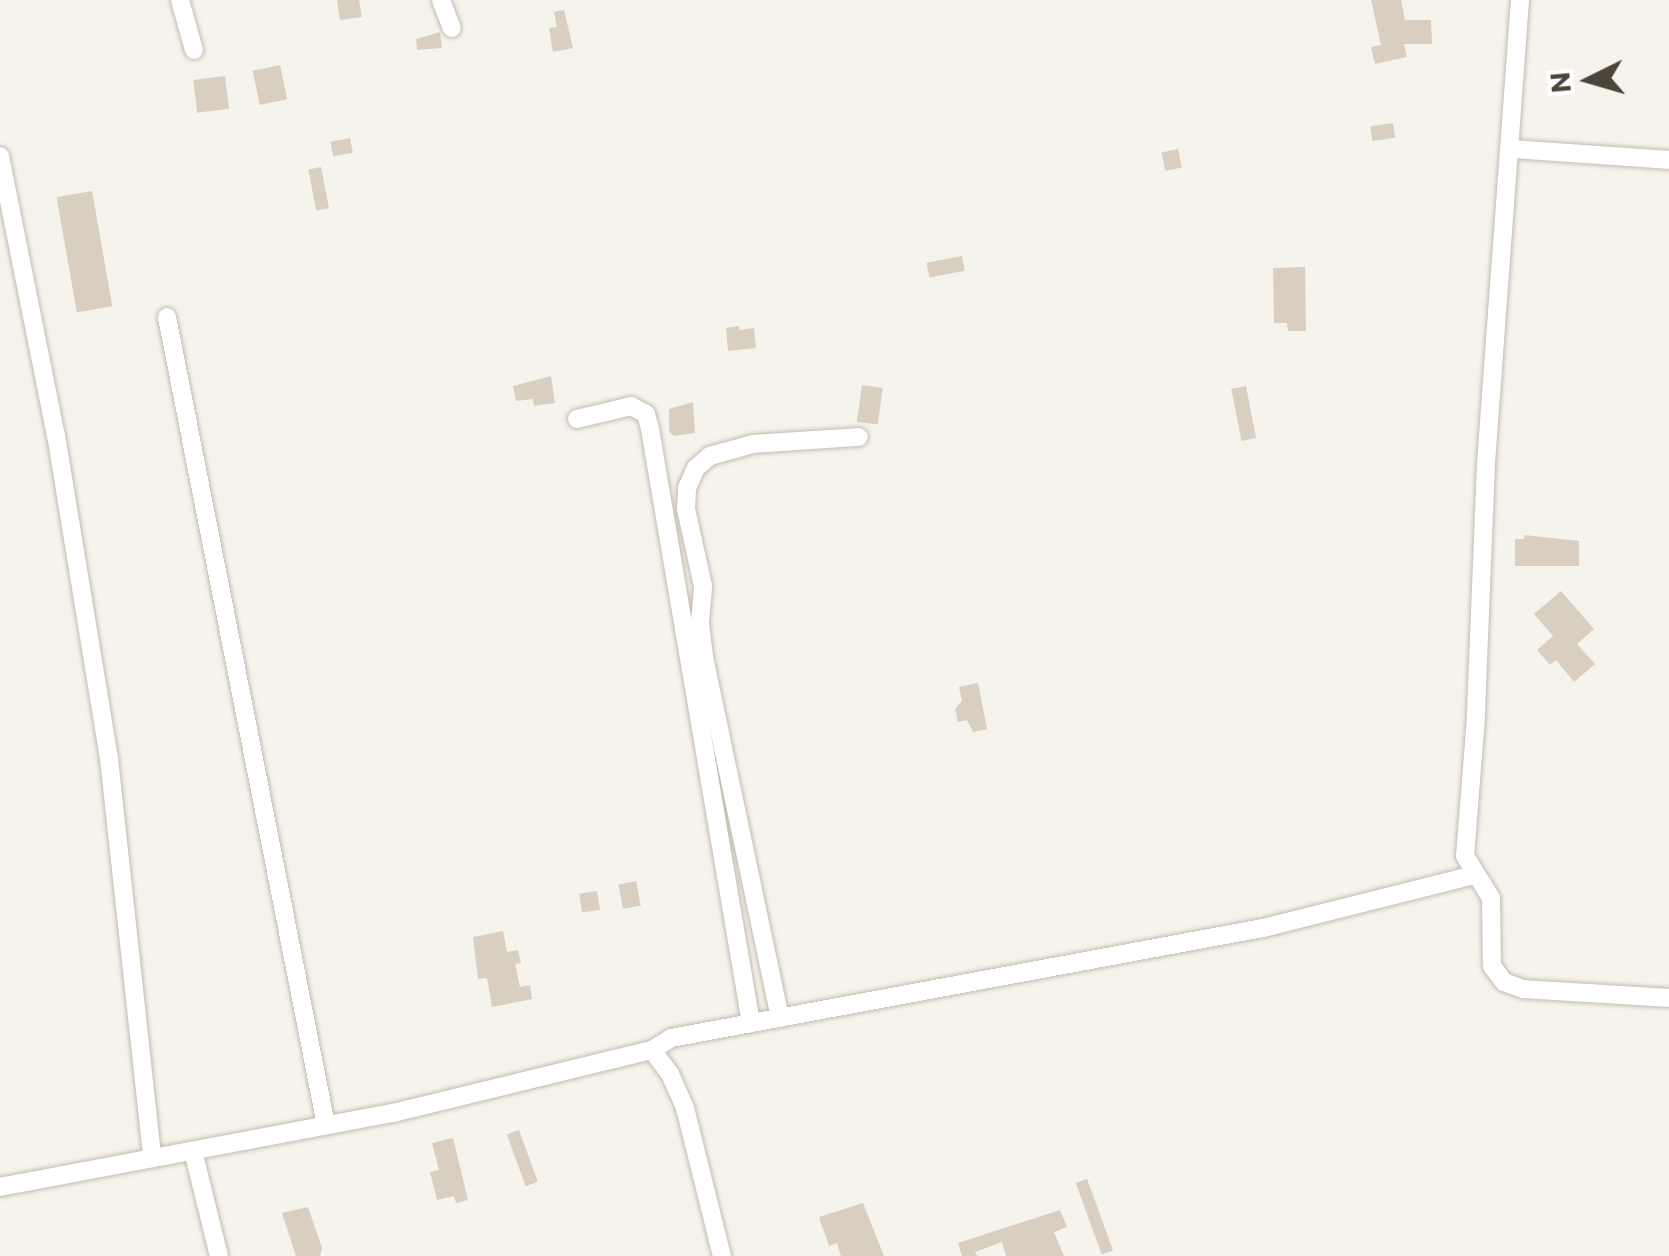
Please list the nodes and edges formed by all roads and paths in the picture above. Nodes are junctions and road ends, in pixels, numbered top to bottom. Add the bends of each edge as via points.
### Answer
1 (180, 0) edge
2 (441, 0) edge
3 (1520, 0) edge
4 (452, 28) dead end
5 (194, 50) dead end
6 (1512, 149) junction
7 (0, 156) edge
8 (1669, 160) edge
9 (167, 317) dead end
10 (577, 420) dead end
11 (859, 437) dead end
12 (1474, 875) junction
13 (1669, 998) edge
14 (780, 1018) junction
15 (751, 1023) junction
16 (652, 1050) junction
17 (326, 1125) junction
18 (193, 1151) junction
19 (152, 1158) junction
20 (0, 1187) edge
21 (219, 1256) edge
22 (722, 1256) edge

1 - 5 street
2 - 4 street
3 - 6 street
6 - 8 street
6 - 12 street via 1464,843
7 - 19 street via 56,435 109,759
9 - 17 street
10 - 15 street via 638,408 650,429
11 - 14 street via 753,444 710,456 687,488 702,586 700,622
12 - 13 street via 1491,898 1492,966 1504,982 1523,990
12 - 14 street via 1162,949
14 - 15 street
15 - 16 street via 670,1038
16 - 17 street
16 - 22 street via 686,1108
17 - 18 street
18 - 19 street
18 - 21 street
19 - 20 street

